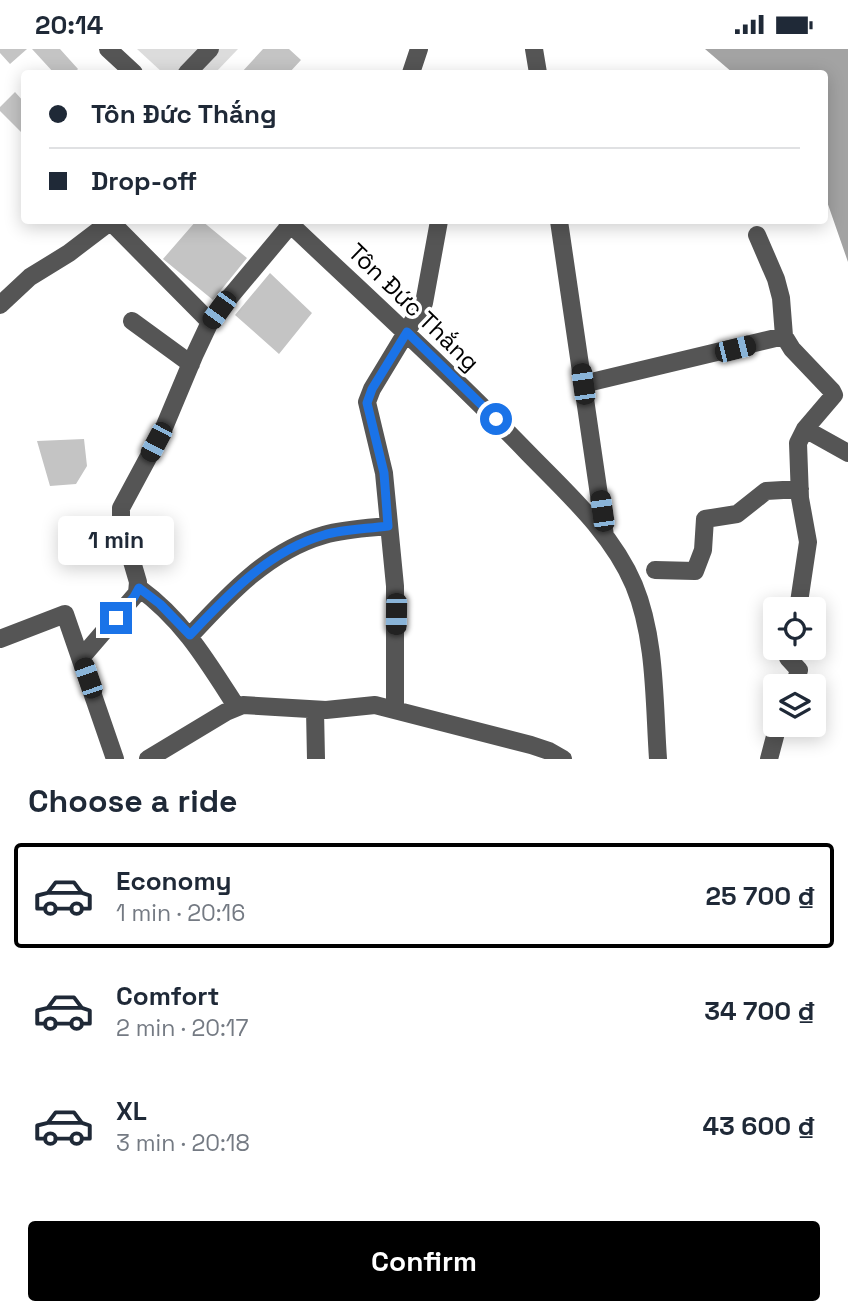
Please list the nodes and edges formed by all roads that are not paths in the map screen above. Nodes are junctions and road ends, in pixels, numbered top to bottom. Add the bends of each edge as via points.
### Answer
1 (108, 49) edge
2 (419, 49) edge
3 (534, 49) edge
4 (199, 53) edge
5 (131, 70) edge
6 (189, 70) edge
7 (412, 70) edge
8 (538, 70) edge
9 (107, 224) edge
10 (114, 224) edge
11 (287, 224) edge
12 (291, 224) edge
13 (438, 224) edge
14 (559, 224) edge
15 (757, 235) dead end
16 (0, 305) edge
17 (132, 321) dead end
18 (210, 322) junction
19 (407, 332) junction
20 (784, 337) junction
21 (191, 364) junction
22 (583, 384) junction
23 (805, 429) junction
24 (848, 453) edge
25 (800, 489) junction
26 (388, 526) junction
27 (605, 536) junction
28 (655, 571) dead end
29 (139, 588) junction
30 (800, 597) edge
31 (190, 635) junction
32 (0, 639) edge
33 (81, 657) junction
34 (789, 660) edge
35 (798, 674) edge
36 (236, 706) junction
37 (395, 709) junction
38 (315, 710) junction
39 (775, 737) edge
40 (115, 758) edge
41 (148, 758) edge
42 (316, 758) edge
43 (563, 758) edge
44 (658, 758) edge
45 (769, 758) edge

1 - 5 street
2 - 7 street
3 - 8 street
4 - 6 street
9 - 16 street via 30,277
10 - 18 street
11 - 18 street
12 - 19 street, Tôn Đức Thắng
13 - 19 street via 424,303
14 - 22 street
15 - 20 street via 776,279
17 - 21 street
18 - 21 street
19 - 26 street via 367,403 384,473
19 - 27 street, Tôn Đức Thắng
20 - 22 street
20 - 23 street via 834,395
21 - 29 street via 163,430 121,508 121,524
22 - 27 street
23 - 24 street
23 - 25 street via 797,443
25 - 28 street via 766,491 737,514 705,519 703,550 695,571
25 - 30 street via 808,542
26 - 31 street via 329,534 291,549 242,582
26 - 37 street via 396,614
27 - 44 street, Tôn Đức Thắng via 640,603
29 - 31 street
29 - 33 street
31 - 36 street
32 - 33 street via 65,614
33 - 40 street
34 - 35 street
36 - 38 street
36 - 41 street
37 - 38 street via 367,704
37 - 43 street via 531,745
38 - 42 street
39 - 45 street

